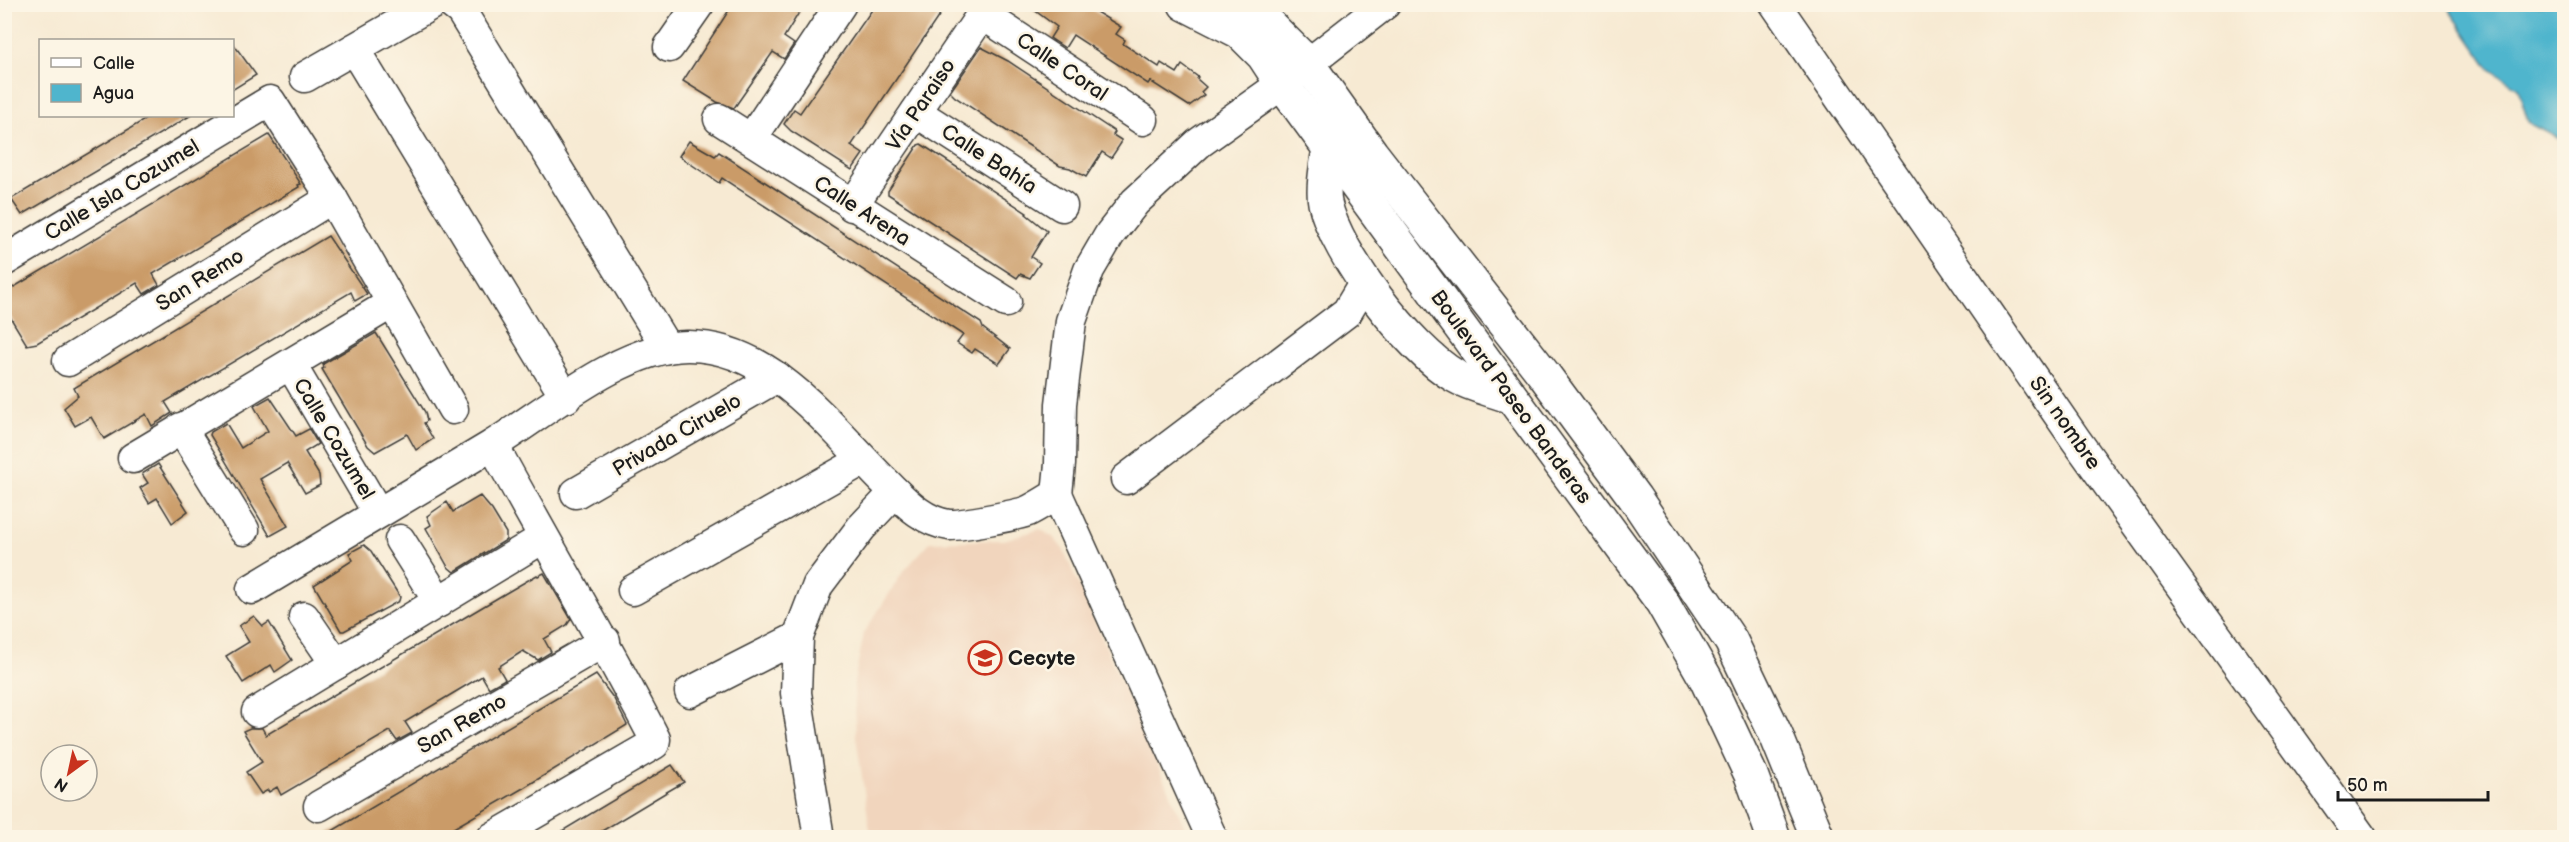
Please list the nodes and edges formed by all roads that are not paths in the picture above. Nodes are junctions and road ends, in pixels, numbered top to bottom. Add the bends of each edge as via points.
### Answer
1 (432, 4) edge
2 (452, 4) edge
3 (699, 4) edge
4 (841, 4) edge
5 (1185, 4) edge
6 (1238, 4) edge
7 (1775, 4) edge
8 (1373, 8) edge
9 (986, 9) edge
10 (669, 47) dead end
11 (354, 49) junction
12 (1308, 64) junction
13 (305, 76) dead end
14 (1282, 84) junction
15 (916, 112) junction
16 (719, 119) dead end
17 (1143, 120) dead end
18 (752, 138) junction
19 (1329, 148) junction
20 (332, 198) junction
21 (852, 206) junction
22 (1062, 206) dead end
23 (4, 261) edge
24 (1365, 282) junction
25 (1006, 302) dead end
26 (392, 303) junction
27 (1386, 308) junction
28 (1347, 312) junction
29 (667, 348) junction
30 (68, 361) dead end
31 (291, 365) junction
32 (777, 377) junction
33 (1511, 397) junction
34 (566, 398) junction
35 (453, 409) dead end
36 (181, 428) junction
37 (493, 445) junction
38 (133, 458) dead end
39 (863, 460) junction
40 (1126, 478) dead end
41 (895, 492) junction
42 (576, 493) dead end
43 (1057, 494) junction
44 (378, 513) junction
45 (244, 530) dead end
46 (543, 538) junction
47 (400, 540) dead end
48 (252, 589) dead end
49 (633, 590) dead end
50 (439, 602) junction
51 (304, 617) dead end
52 (798, 637) junction
53 (604, 641) junction
54 (336, 664) junction
55 (690, 692) dead end
56 (257, 712) dead end
57 (319, 806) dead end
58 (492, 837) edge
59 (819, 837) edge
60 (1212, 837) edge
61 (1774, 837) edge
62 (1818, 837) edge
63 (2361, 837) edge

1 - 11 street
2 - 29 street via 460,11
3 - 10 street
4 - 18 street
5 - 14 main road, Boulevard Paseo Banderas via 1240,32 1263,55
6 - 12 main road, Boulevard Paseo Banderas via 1267,22
7 - 63 street, Sin nombre via 2076,440
8 - 12 street
9 - 15 street, Vía Paraiso
9 - 17 street, Calle Coral
11 - 13 street
11 - 34 street
12 - 14 street
12 - 62 main road, Boulevard Paseo Banderas via 1372,154 1635,498 1724,632 1776,735
14 - 19 main road, Boulevard Paseo Banderas
14 - 43 street via 1198,143 1163,174 1110,234 1089,270 1071,321 1061,404
15 - 21 street, Vía Paraiso
15 - 22 street, Calle Bahía
16 - 18 street, Calle Arena
18 - 21 street, Calle Arena
19 - 24 main road via 1324,201 1341,244
19 - 33 main road, Boulevard Paseo Banderas
20 - 23 street, Calle Isla Cozumel via 270,101
20 - 26 street
20 - 30 street, San Remo
21 - 25 street, Calle Arena
24 - 27 main road
24 - 28 street
26 - 31 street
26 - 35 street
27 - 28 street
27 - 33 main road via 1410,340 1455,376
28 - 40 street
29 - 32 street via 706,347 727,352
29 - 34 street via 638,356
31 - 36 street
31 - 44 street, Calle Cozumel
32 - 39 street
32 - 42 street, Privada Ciruelo
33 - 61 main road, Boulevard Paseo Banderas via 1662,602 1707,679 1751,775
34 - 37 street
36 - 38 street
36 - 45 street
37 - 44 street
37 - 46 street
39 - 41 street
39 - 49 street
41 - 43 street via 928,519 951,525 1026,512
41 - 52 street via 861,528 818,585
43 - 60 street
44 - 48 street
46 - 50 street
46 - 53 street
47 - 50 street
50 - 54 street
51 - 54 street
52 - 55 street
52 - 59 street via 796,693
53 - 57 street, San Remo
53 - 58 street via 655,742
54 - 56 street

